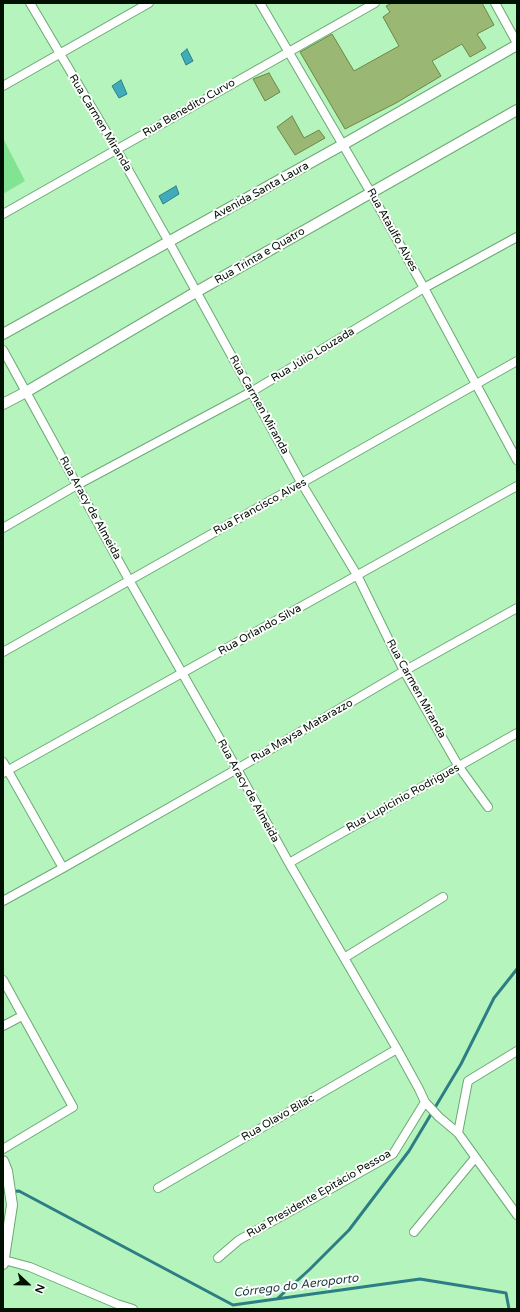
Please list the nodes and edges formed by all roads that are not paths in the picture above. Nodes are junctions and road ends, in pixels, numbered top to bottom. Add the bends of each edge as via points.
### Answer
1 (30, 3) edge
2 (149, 3) edge
3 (260, 3) edge
4 (375, 3) edge
5 (495, 3) edge
6 (517, 44) edge
7 (289, 52) junction
8 (59, 54) junction
9 (3, 86) edge
10 (517, 110) edge
11 (344, 144) junction
12 (117, 150) junction
13 (371, 193) junction
14 (3, 214) edge
15 (517, 237) edge
16 (169, 242) junction
17 (424, 288) junction
18 (196, 292) junction
19 (3, 334) edge
20 (3, 350) edge
21 (517, 361) edge
22 (477, 384) junction
23 (26, 392) junction
24 (251, 392) junction
25 (3, 404) edge
26 (517, 460) edge
27 (302, 484) junction
28 (77, 485) junction
29 (517, 486) edge
30 (3, 528) edge
31 (357, 575) junction
32 (129, 580) junction
33 (517, 608) edge
34 (3, 652) edge
35 (404, 671) junction
36 (182, 674) junction
37 (517, 733) edge
38 (3, 762) edge
39 (459, 767) junction
40 (237, 769) junction
41 (5, 772) edge
42 (488, 807) dead end
43 (288, 862) junction
44 (63, 868) junction
45 (443, 897) dead end
46 (3, 901) edge
47 (344, 958) junction
48 (3, 980) edge
49 (22, 1016) junction
50 (3, 1026) edge
51 (397, 1049) junction
52 (517, 1051) edge
53 (428, 1105) junction
54 (458, 1133) junction
55 (3, 1149) edge
56 (476, 1158) junction
57 (3, 1161) edge
58 (158, 1188) dead end
59 (517, 1215) edge
60 (414, 1232) dead end
61 (218, 1258) dead end
62 (3, 1262) edge
63 (133, 1309) edge

1 - 8 street, Rua Carmen Miranda
2 - 8 street
3 - 7 street, Rua Ataulfo Alves
4 - 7 street, Rua Benedito Curvo
5 - 6 street
6 - 11 street, Avenida Santa Laura
7 - 11 street, Rua Ataulfo Alves
7 - 12 street, Rua Benedito Curvo
8 - 9 street
8 - 12 street, Rua Carmen Miranda
10 - 13 street, Rua Trinta e Quatro
11 - 13 street, Rua Ataulfo Alves
11 - 16 street, Avenida Santa Laura
12 - 14 street, Rua Benedito Curvo
12 - 16 street, Rua Carmen Miranda
13 - 17 street, Rua Ataulfo Alves
13 - 18 street, Rua Trinta e Quatro
15 - 17 street, Rua Júlio Louzada
16 - 18 street, Rua Carmen Miranda
16 - 19 street, Avenida Santa Laura
17 - 22 street, Rua Ataulfo Alves
17 - 24 street, Rua Júlio Louzada
18 - 23 street, Rua Trinta e Quatro
18 - 24 street, Rua Carmen Miranda
20 - 23 street, Rua Aracy de Almeida
21 - 22 street, Rua Francisco Alves
22 - 26 street, Rua Ataulfo Alves
22 - 27 street, Rua Francisco Alves
23 - 25 street, Rua Trinta e Quatro
23 - 28 street, Rua Aracy de Almeida
24 - 27 street, Rua Carmen Miranda
24 - 28 street, Rua Júlio Louzada
27 - 31 street, Rua Carmen Miranda
27 - 32 street, Rua Francisco Alves
28 - 30 street, Rua Júlio Louzada
28 - 32 street, Rua Aracy de Almeida
29 - 31 street, Rua Orlando Silva
31 - 35 street, Rua Carmen Miranda
31 - 36 street, Rua Orlando Silva
32 - 34 street, Rua Francisco Alves
32 - 36 street, Rua Aracy de Almeida
33 - 35 street, Rua Maysa Matarazzo
35 - 39 street, Rua Carmen Miranda
35 - 40 street, Rua Maysa Matarazzo
36 - 40 street, Rua Aracy de Almeida
36 - 41 street, Rua Orlando Silva
37 - 39 street, Rua Lupicinio Rodrigues
38 - 41 street
39 - 42 street, Rua Carmen Miranda
39 - 43 street, Rua Lupicinio Rodrigues
40 - 43 street, Rua Aracy de Almeida
40 - 44 street, Rua Maysa Matarazzo
41 - 44 street
43 - 47 street, Rua Aracy de Almeida
44 - 46 street, Rua Maysa Matarazzo
45 - 47 street
47 - 51 street, Rua Aracy de Almeida
48 - 49 street
49 - 50 street
49 - 55 street via 73,1107
51 - 53 street, Rua Aracy de Almeida
51 - 58 street, Rua Olavo Bilac
52 - 54 street via 468,1080
53 - 54 street, Rua Aracy de Almeida
53 - 61 street, Rua Presidente Epitácio Pessoa via 393,1154 239,1240
54 - 56 street, Rua Aracy de Almeida
56 - 59 street, Rua Aracy de Almeida
56 - 60 street
57 - 62 street via 12,1205
62 - 63 street via 30,1267

